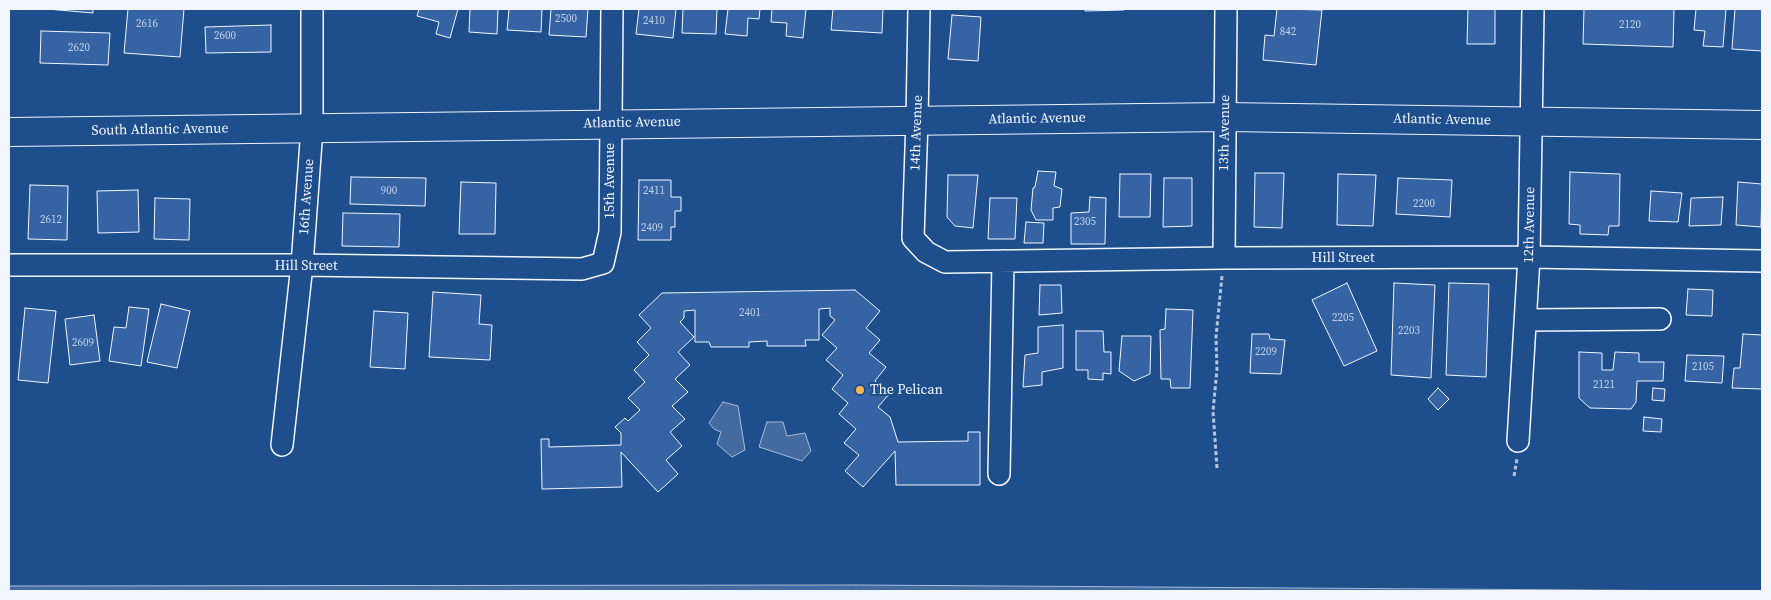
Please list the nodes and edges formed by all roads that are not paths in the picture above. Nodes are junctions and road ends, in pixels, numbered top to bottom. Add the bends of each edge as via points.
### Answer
1 (312, 9) edge
2 (612, 9) edge
3 (919, 9) edge
4 (1226, 9) edge
5 (1534, 9) edge
6 (1224, 116) junction
7 (917, 120) junction
8 (1532, 122) junction
9 (610, 124) junction
10 (1762, 125) edge
11 (312, 128) junction
12 (9, 132) edge
13 (926, 252) joint
14 (1224, 258) junction
15 (1529, 258) junction
16 (1003, 261) junction
17 (1762, 261) edge
18 (603, 263) joint
19 (9, 265) edge
20 (302, 265) junction
21 (1660, 319) dead end
22 (1526, 320) junction
23 (1518, 441) dead end
24 (282, 445) dead end
25 (999, 474) dead end

1 - 11 street, 16th Avenue
2 - 9 street, 15th Avenue
3 - 7 street, 14th Avenue
4 - 6 street, 13th Avenue
5 - 8 street, 12th Avenue
6 - 7 main road, Atlantic Avenue
6 - 8 main road, Atlantic Avenue
6 - 14 street, 13th Avenue
7 - 9 main road, Atlantic Avenue
7 - 13 street, 14th Avenue via 913,238
8 - 10 main road, Atlantic Avenue
8 - 15 street, 12th Avenue
9 - 11 main road, Atlantic Avenue
9 - 18 street, 15th Avenue via 610,232
11 - 12 main road, South Atlantic Avenue
11 - 20 street, 16th Avenue
13 - 16 street, Hill Street via 945,262
14 - 15 street, Hill Street
14 - 16 street, Hill Street
15 - 17 street, Hill Street
15 - 22 street, 12th Avenue
16 - 25 street
18 - 20 street, Hill Street via 582,269
19 - 20 street, Hill Street
20 - 24 street, 16th Avenue
21 - 22 street
22 - 23 street, 12th Avenue

